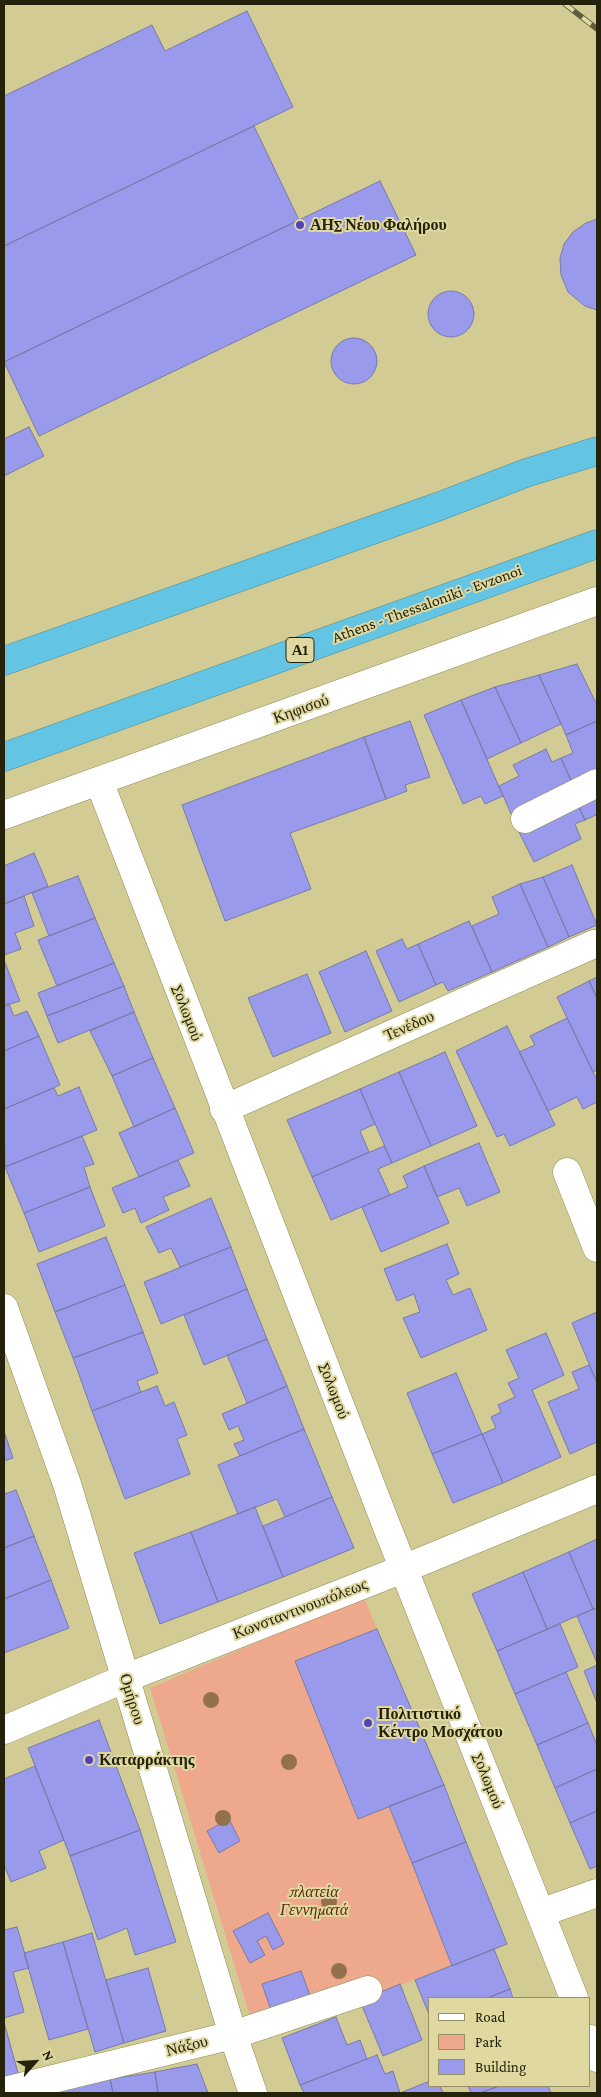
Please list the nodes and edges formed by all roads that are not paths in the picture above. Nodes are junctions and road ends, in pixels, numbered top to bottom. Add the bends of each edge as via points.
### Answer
1 (597, 451) edge
2 (597, 544) edge
3 (594, 608) edge
4 (4, 661) edge
5 (4, 757) edge
6 (99, 781) junction
7 (597, 783) edge
8 (4, 815) edge
9 (525, 820) dead end
10 (594, 944) dead end
11 (224, 1109) junction
12 (567, 1172) dead end
13 (597, 1248) edge
14 (4, 1308) edge
15 (597, 1489) edge
16 (403, 1569) junction
17 (126, 1678) junction
18 (4, 1730) edge
19 (597, 1893) edge
20 (540, 1913) junction
21 (368, 1990) dead end
22 (574, 1997) edge
23 (233, 2035) junction
24 (591, 2042) edge
25 (597, 2058) edge
26 (4, 2091) edge
27 (253, 2093) edge

1 - 4 highway via 526,473
2 - 5 highway, Athens - Thessaloniki - Evzonoi / Α1
3 - 6 street, Κηφισού
6 - 8 street, Κηφισού
6 - 11 street, Σολωμού
7 - 9 street
10 - 11 street, Τενέδου
11 - 16 street, Σολωμού
12 - 13 street
14 - 17 street, Ομήρου via 66,1484
15 - 16 street, Κωνσταντινουπόλεως
16 - 17 street, Κωνσταντινουπόλεως
16 - 20 street, Σολωμού
17 - 18 street, Κωνσταντινουπόλεως
17 - 23 street, Ομήρου
19 - 20 street
20 - 22 street, Σολωμού
21 - 23 street, Νάξου
23 - 26 street, Νάξου
23 - 27 street, Ομήρου
24 - 25 street

